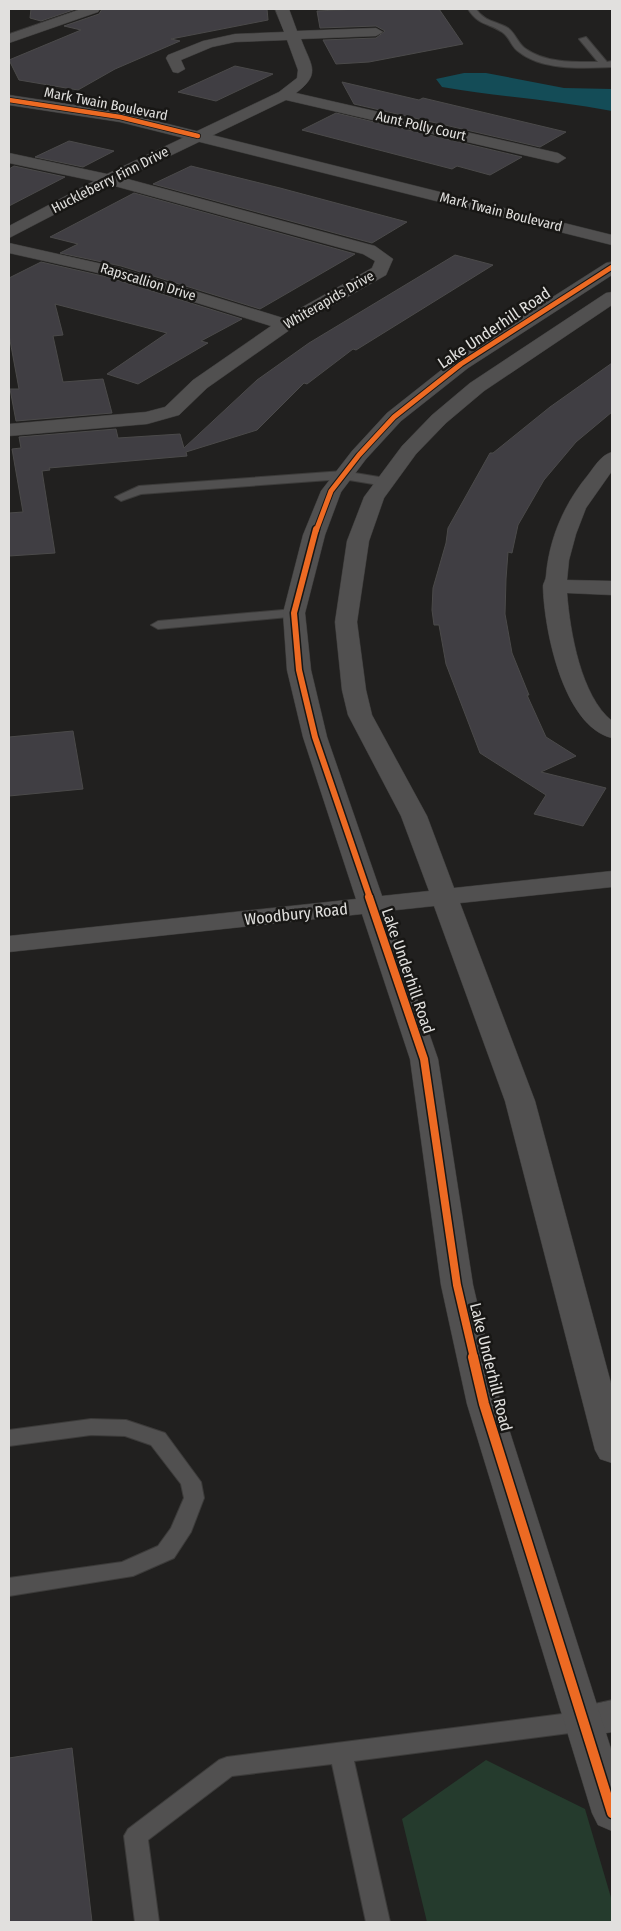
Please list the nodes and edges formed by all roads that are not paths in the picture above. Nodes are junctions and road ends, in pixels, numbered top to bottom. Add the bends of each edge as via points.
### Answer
1 (94, 9) edge
2 (282, 9) edge
3 (472, 9) edge
4 (376, 32) dead end
5 (294, 35) junction
6 (9, 39) edge
7 (583, 39) dead end
8 (608, 64) edge
9 (178, 69) dead end
10 (284, 95) junction
11 (9, 100) edge
12 (198, 136) junction
13 (9, 158) edge
14 (558, 158) dead end
15 (109, 179) junction
16 (9, 233) edge
17 (612, 240) edge
18 (9, 248) edge
19 (612, 267) edge
20 (612, 297) edge
21 (285, 325) junction
22 (9, 430) edge
23 (612, 458) edge
24 (343, 475) junction
25 (385, 482) junction
26 (121, 497) dead end
27 (554, 586) junction
28 (612, 588) edge
29 (294, 613) junction
30 (158, 626) dead end
31 (612, 731) edge
32 (612, 879) edge
33 (444, 898) junction
34 (372, 906) junction
35 (9, 944) edge
36 (9, 1438) edge
37 (612, 1450) edge
38 (9, 1587) edge
39 (598, 1719) edge
40 (341, 1753) junction
41 (612, 1813) edge
42 (147, 1922) edge
43 (378, 1922) edge

1 - 6 street
2 - 5 street, Huckleberry Finn Drive
3 - 8 lane via 478,19 507,31 522,51 574,66
4 - 5 street
5 - 9 street via 235,38 208,44 173,58
5 - 10 street, Huckleberry Finn Drive via 305,70 304,80
7 - 8 lane
10 - 12 street, Huckleberry Finn Drive
10 - 14 street, Aunt Polly Court
11 - 12 street, Mark Twain Boulevard via 120,117
12 - 15 street, Huckleberry Finn Drive
12 - 17 street, Mark Twain Boulevard
13 - 15 street
15 - 16 street, Huckleberry Finn Drive
15 - 21 street, Whiterapids Drive via 369,250 384,258 380,271
18 - 21 street, Rapscallion Drive via 56,256
19 - 24 street, Lake Underhill Road via 461,364 394,418
20 - 25 street via 477,387 423,434
21 - 22 street, Whiterapids Drive via 200,384 172,411 147,418
23 - 27 street via 586,490 570,523 556,562
24 - 25 lane
24 - 26 lane via 139,490
24 - 29 street, Lake Underhill Road via 331,491 314,535
25 - 33 street via 374,497 358,541 346,622 354,690 366,726 411,809
27 - 28 street
27 - 31 street via 559,631 574,680 588,710
29 - 30 lane
29 - 34 street, Lake Underhill Road via 299,670 315,736
32 - 33 street, Woodbury Road
33 - 34 street, Woodbury Road
33 - 37 street via 520,1101
34 - 35 street, Woodbury Road
34 - 39 street, Lake Underhill Road via 424,1059 457,1285 484,1404
36 - 38 lane via 91,1427 126,1428 158,1439 191,1482 194,1498 180,1532 166,1552 125,1570
39 - 40 lane
39 - 41 street, Lake Underhill Road
40 - 42 lane via 227,1767 136,1836
40 - 43 lane

